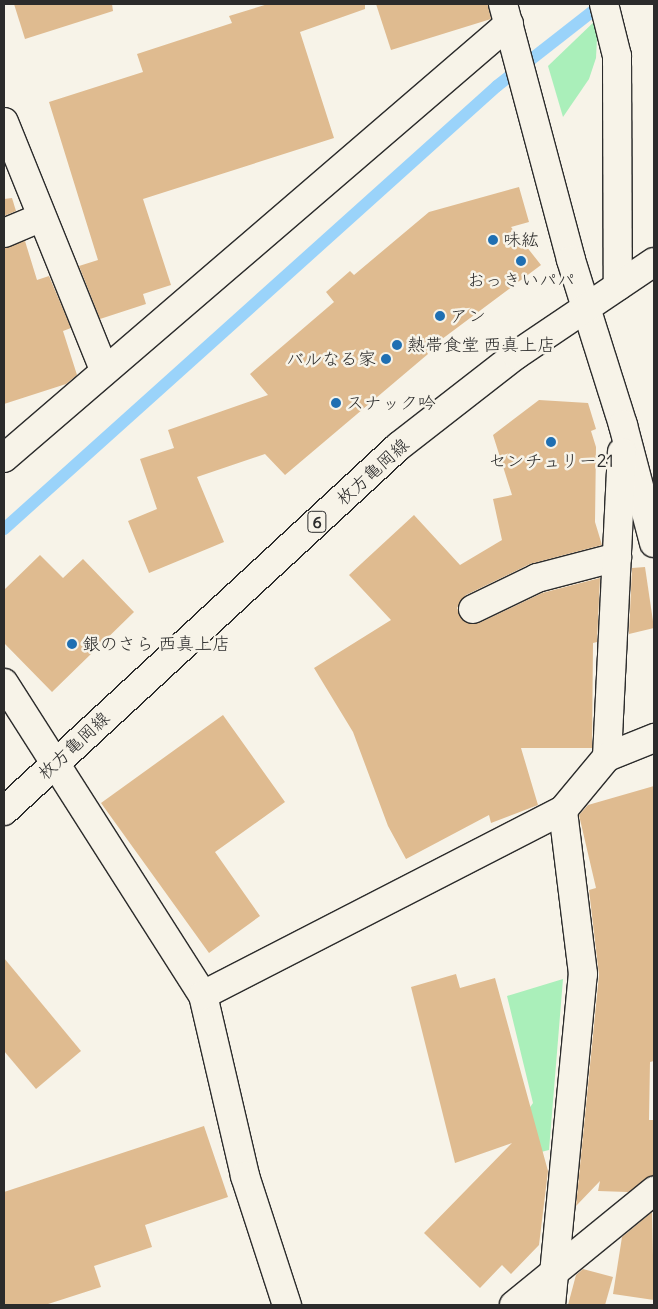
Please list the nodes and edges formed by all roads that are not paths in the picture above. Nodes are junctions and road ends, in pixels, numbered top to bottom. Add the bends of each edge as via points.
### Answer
1 (604, 4) edge
2 (506, 14) edge
3 (4, 122) edge
4 (42, 217) junction
5 (4, 232) edge
6 (654, 262) edge
7 (618, 286) junction
8 (585, 310) junction
9 (104, 368) junction
10 (623, 425) junction
11 (4, 458) edge
12 (654, 543) edge
13 (617, 558) junction
14 (473, 609) dead end
15 (4, 683) edge
16 (654, 738) edge
17 (607, 757) junction
18 (56, 763) junction
19 (563, 810) junction
20 (4, 811) edge
21 (203, 995) junction
22 (654, 1191) edge
23 (555, 1272) junction
24 (287, 1305) edge
25 (514, 1305) edge
26 (551, 1305) edge

1 - 7 street via 617,56
2 - 8 street
2 - 9 street
3 - 4 street
4 - 5 street
4 - 9 street
6 - 7 street, 枚方亀岡線 / 6
7 - 8 street, 枚方亀岡線 / 6
8 - 10 street
8 - 18 street, 枚方亀岡線 / 6 via 516,355 399,446
9 - 11 street
10 - 12 street
10 - 13 street
13 - 14 street via 537,578
13 - 17 street
15 - 18 street
16 - 17 street
17 - 19 street
18 - 20 street, 枚方亀岡線 / 6
18 - 21 street
19 - 21 street
19 - 23 street via 583,974
21 - 24 street via 245,1176
22 - 23 street
23 - 25 street
23 - 26 street

